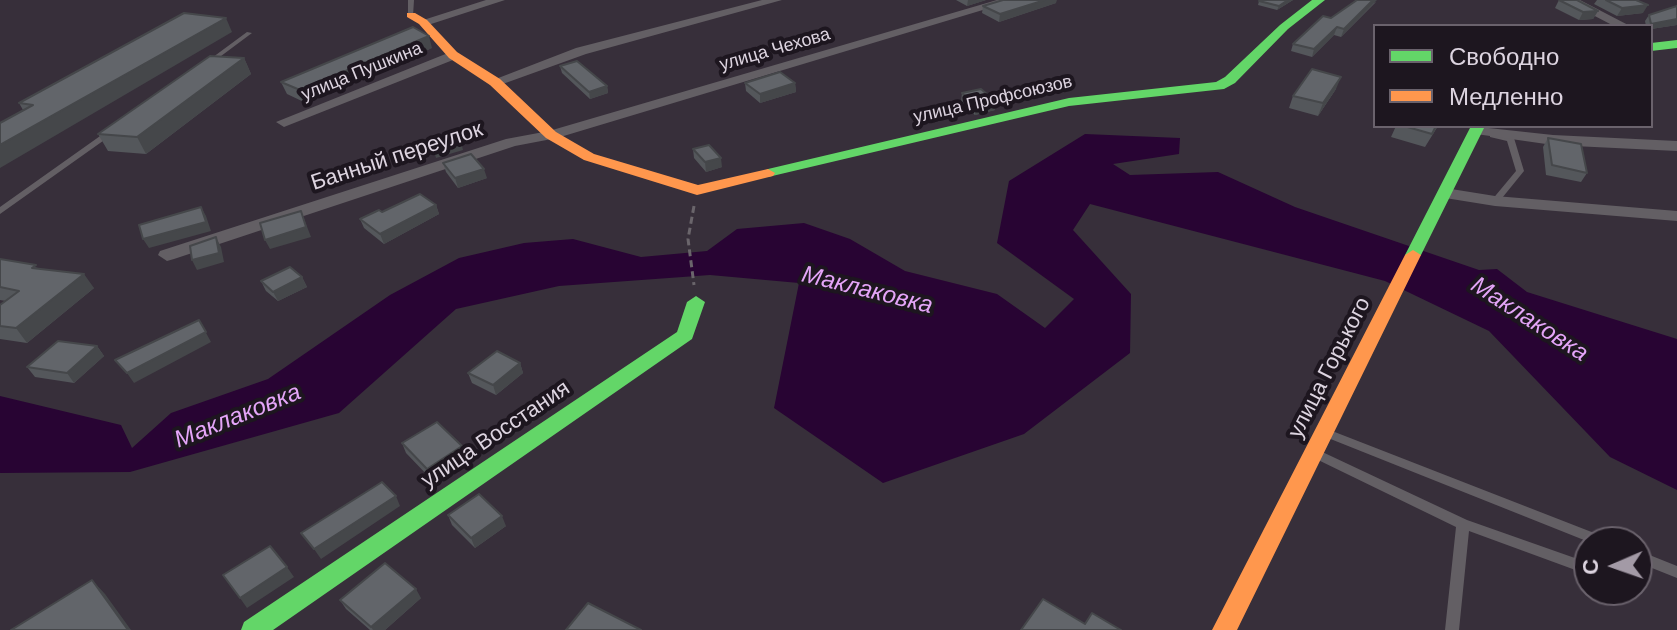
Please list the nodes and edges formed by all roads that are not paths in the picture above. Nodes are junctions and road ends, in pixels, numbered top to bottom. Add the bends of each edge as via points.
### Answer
1 (499, 0) edge
2 (776, 0) edge
3 (1010, 0) edge
4 (1319, 0) edge
5 (1570, 0) edge
6 (415, 12) edge
7 (1620, 24) edge
8 (249, 33) dead end
9 (1677, 44) edge
10 (1653, 45) edge
11 (453, 55) junction
12 (200, 68) edge
13 (495, 82) junction
14 (127, 121) edge
15 (284, 122) dead end
16 (1477, 128) edge
17 (551, 135) junction
18 (1677, 146) edge
19 (1442, 200) junction
20 (1495, 201) junction
21 (0, 211) edge
22 (1677, 216) edge
23 (167, 255) dead end
24 (696, 302) road end
25 (1329, 424) junction
26 (1314, 453) junction
27 (1463, 524) junction
28 (1573, 529) edge
29 (1653, 562) edge
30 (1573, 563) edge
31 (1677, 572) edge
32 (253, 630) edge
33 (1224, 630) edge
34 (1452, 630) edge

1 - 6 street
2 - 13 street via 581,51
3 - 17 street, улица Чехова
4 - 17 street, улица Профсоюзов via 1219,86 1069,102 697,190 589,157
5 - 7 street
6 - 11 street
8 - 12 lane
9 - 10 street
11 - 13 street
11 - 15 street, улица Пушкина
13 - 17 street
14 - 21 lane
16 - 18 street via 1553,140
16 - 19 street, улица Горького
16 - 20 lane via 1511,140 1520,171
17 - 23 street, Банный переулок via 512,142
19 - 20 street
19 - 25 street, улица Горького
20 - 22 street
24 - 32 street, улица Восстания via 685,335
25 - 26 street, улица Горького
25 - 28 lane
26 - 27 lane
26 - 33 street, улица Горького
27 - 30 lane
27 - 34 lane
29 - 31 lane

